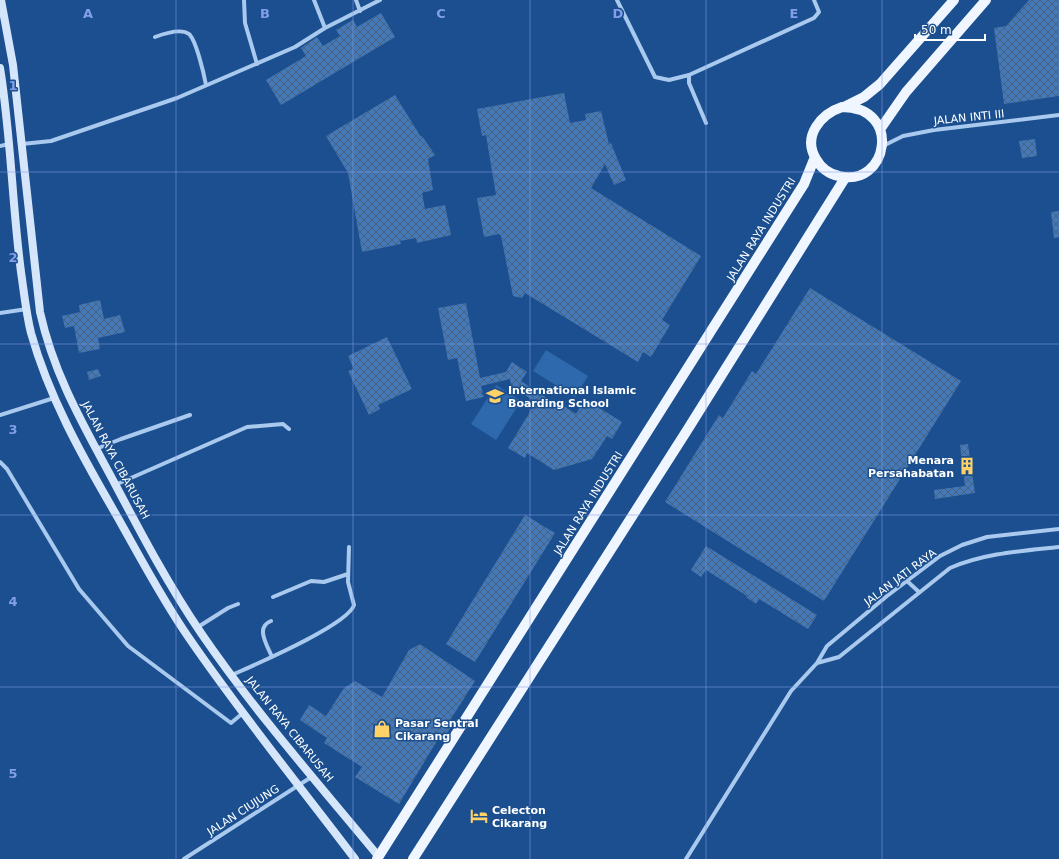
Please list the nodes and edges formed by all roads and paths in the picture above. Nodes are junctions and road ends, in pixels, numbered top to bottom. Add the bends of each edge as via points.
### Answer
1 (1, 0) edge
2 (244, 0) edge
3 (314, 0) edge
4 (356, 0) edge
5 (380, 0) edge
6 (617, 0) edge
7 (814, 0) edge
8 (954, 0) edge
9 (986, 0) edge
10 (360, 11) junction
11 (325, 28) junction
12 (155, 37) dead end
13 (257, 64) junction
14 (0, 68) edge
15 (689, 75) junction
16 (206, 85) junction
17 (842, 107) junction
18 (1059, 115) edge
19 (706, 123) dead end
20 (881, 128) junction
21 (9, 144) junction
22 (22, 144) junction
23 (0, 146) edge
24 (882, 146) junction
25 (814, 157) junction
26 (845, 178) junction
27 (27, 310) junction
28 (0, 313) edge
29 (43, 325) junction
30 (30, 329) junction
31 (62, 379) junction
32 (49, 385) junction
33 (54, 398) junction
34 (0, 414) edge
35 (190, 415) dead end
36 (289, 429) dead end
37 (96, 449) junction
38 (0, 462) edge
39 (115, 485) junction
40 (1059, 529) edge
41 (349, 547) dead end
42 (1059, 547) edge
43 (348, 574) junction
44 (907, 581) junction
45 (919, 592) junction
46 (273, 597) dead end
47 (238, 604) dead end
48 (271, 620) dead end
49 (198, 628) junction
50 (272, 657) junction
51 (817, 663) junction
52 (232, 675) junction
53 (243, 713) junction
54 (313, 776) junction
55 (298, 785) junction
56 (379, 858) edge
57 (184, 859) edge
58 (354, 859) edge
59 (413, 859) edge
60 (686, 859) edge

1 - 22 street, JALAN RAYA CIBARUSAH via 7,27
2 - 13 street via 245,23
3 - 11 street
4 - 10 street
5 - 10 street
6 - 15 street via 652,74 669,80
7 - 15 street via 819,12 814,18
8 - 17 main road via 880,84 864,97
9 - 20 main road via 906,92
10 - 11 street
11 - 13 street via 295,47
12 - 16 street via 174,32 189,34 198,53
13 - 16 street
14 - 21 street
15 - 19 street via 689,83
16 - 22 street via 156,106 51,141
17 - 20 main road via 863,110
17 - 25 main road via 831,111 816,126 812,136
18 - 24 street, JALAN INTI III via 928,131 903,136
20 - 24 main road
21 - 23 street
21 - 27 street via 19,255
22 - 29 street, JALAN RAYA CIBARUSAH
24 - 26 main road via 880,156 866,173
25 - 26 main road via 822,168 832,175
25 - 56 main road, JALAN RAYA INDUSTRI via 804,184
26 - 59 main road
27 - 28 street
27 - 30 street
29 - 30 street
29 - 31 street, JALAN RAYA CIBARUSAH
30 - 32 street
31 - 32 street
31 - 37 street, JALAN RAYA CIBARUSAH via 77,415
32 - 33 street
33 - 34 street
33 - 53 street via 95,478 167,603
35 - 37 street
36 - 39 street via 283,424 247,427
37 - 39 street, JALAN RAYA CIBARUSAH
38 - 53 street via 7,469 79,589 128,646 231,723
39 - 49 street, JALAN RAYA CIBARUSAH
40 - 44 street, JALAN JATI RAYA via 986,537 962,545 938,558
41 - 43 street
42 - 45 street, JALAN JATI RAYA via 963,562 950,568
43 - 46 street via 324,582 310,581
43 - 50 street via 354,605 349,614
44 - 45 street
44 - 51 street, JALAN JATI RAYA via 827,646
45 - 51 street, JALAN JATI RAYA via 839,657
47 - 49 street via 207,620
48 - 50 street via 263,629
49 - 52 street, JALAN RAYA CIBARUSAH
50 - 52 street
51 - 60 street, JALAN JATI RAYA via 791,691
52 - 54 street, JALAN RAYA CIBARUSAH
53 - 55 street
54 - 55 street, JALAN CIUJUNG
54 - 56 street, JALAN RAYA CIBARUSAH
55 - 57 street, JALAN CIUJUNG
55 - 58 street

